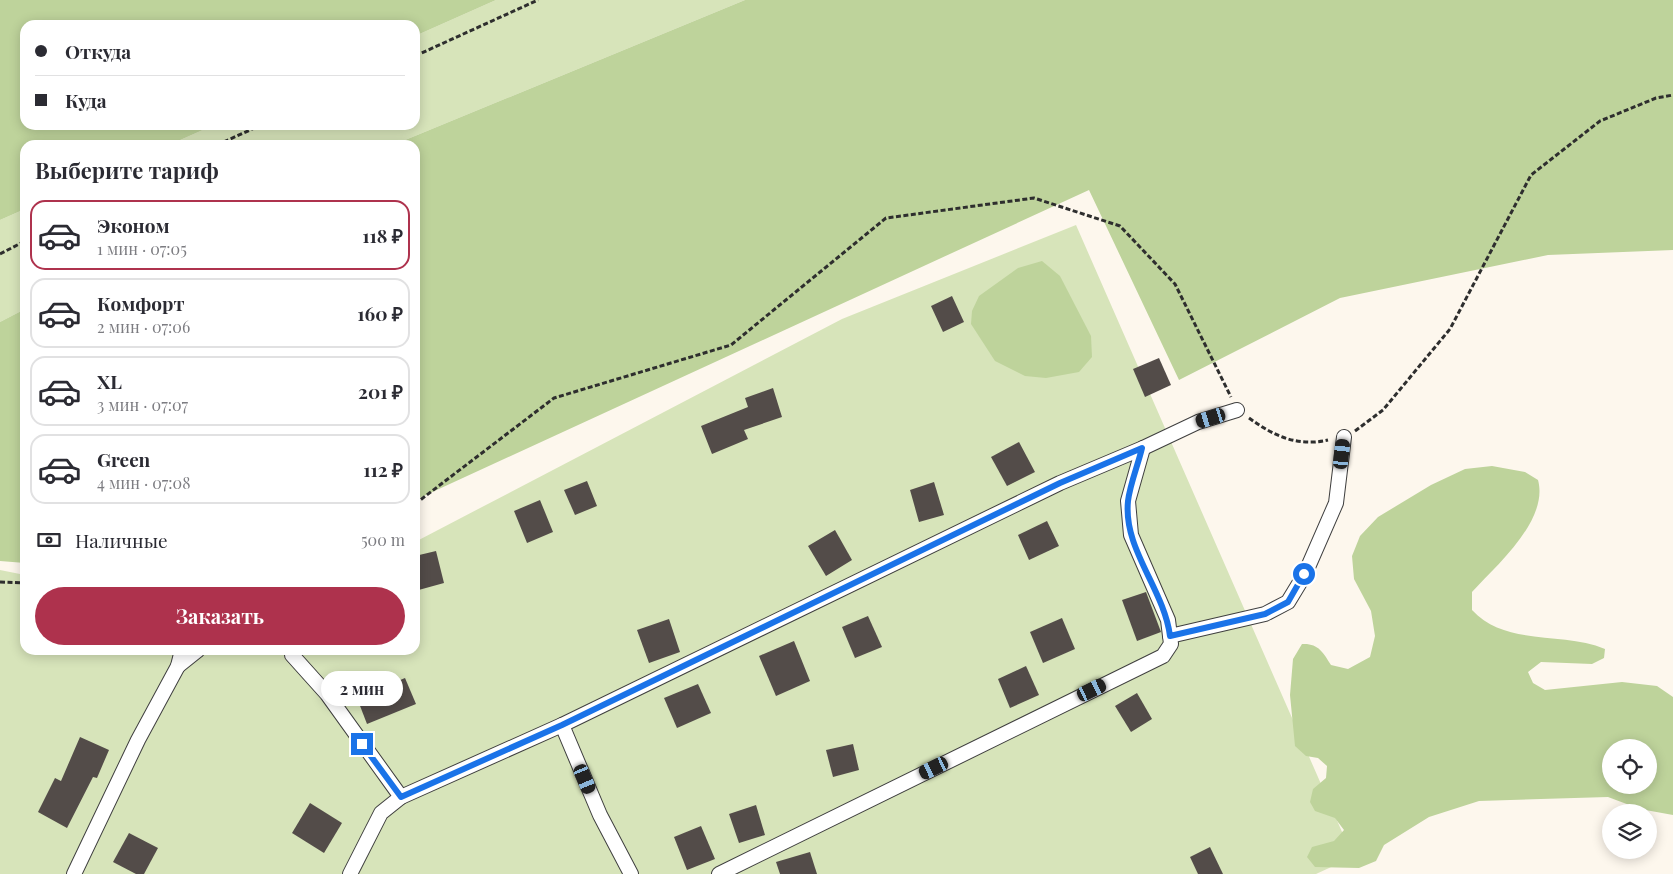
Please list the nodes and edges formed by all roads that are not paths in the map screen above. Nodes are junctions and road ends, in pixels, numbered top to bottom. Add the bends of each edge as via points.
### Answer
1 (1237, 410) road end
2 (1344, 437) road end
3 (1142, 448) junction
4 (1170, 636) junction
5 (181, 655) edge
6 (192, 655) edge
7 (292, 655) edge
8 (178, 666) junction
9 (562, 725) junction
10 (401, 797) junction
11 (74, 874) edge
12 (350, 874) edge
13 (631, 874) edge
14 (719, 874) edge

1 - 3 street via 1198,422
2 - 4 street via 1336,503 1288,602 1265,614
3 - 4 street via 1128,501 1131,535 1168,620
3 - 9 street via 1060,483
4 - 14 street via 1170,644 1163,656
5 - 8 street
6 - 8 street
7 - 10 street via 328,694
8 - 11 street via 138,740
9 - 10 street
9 - 13 street via 600,814
10 - 12 street via 382,813

